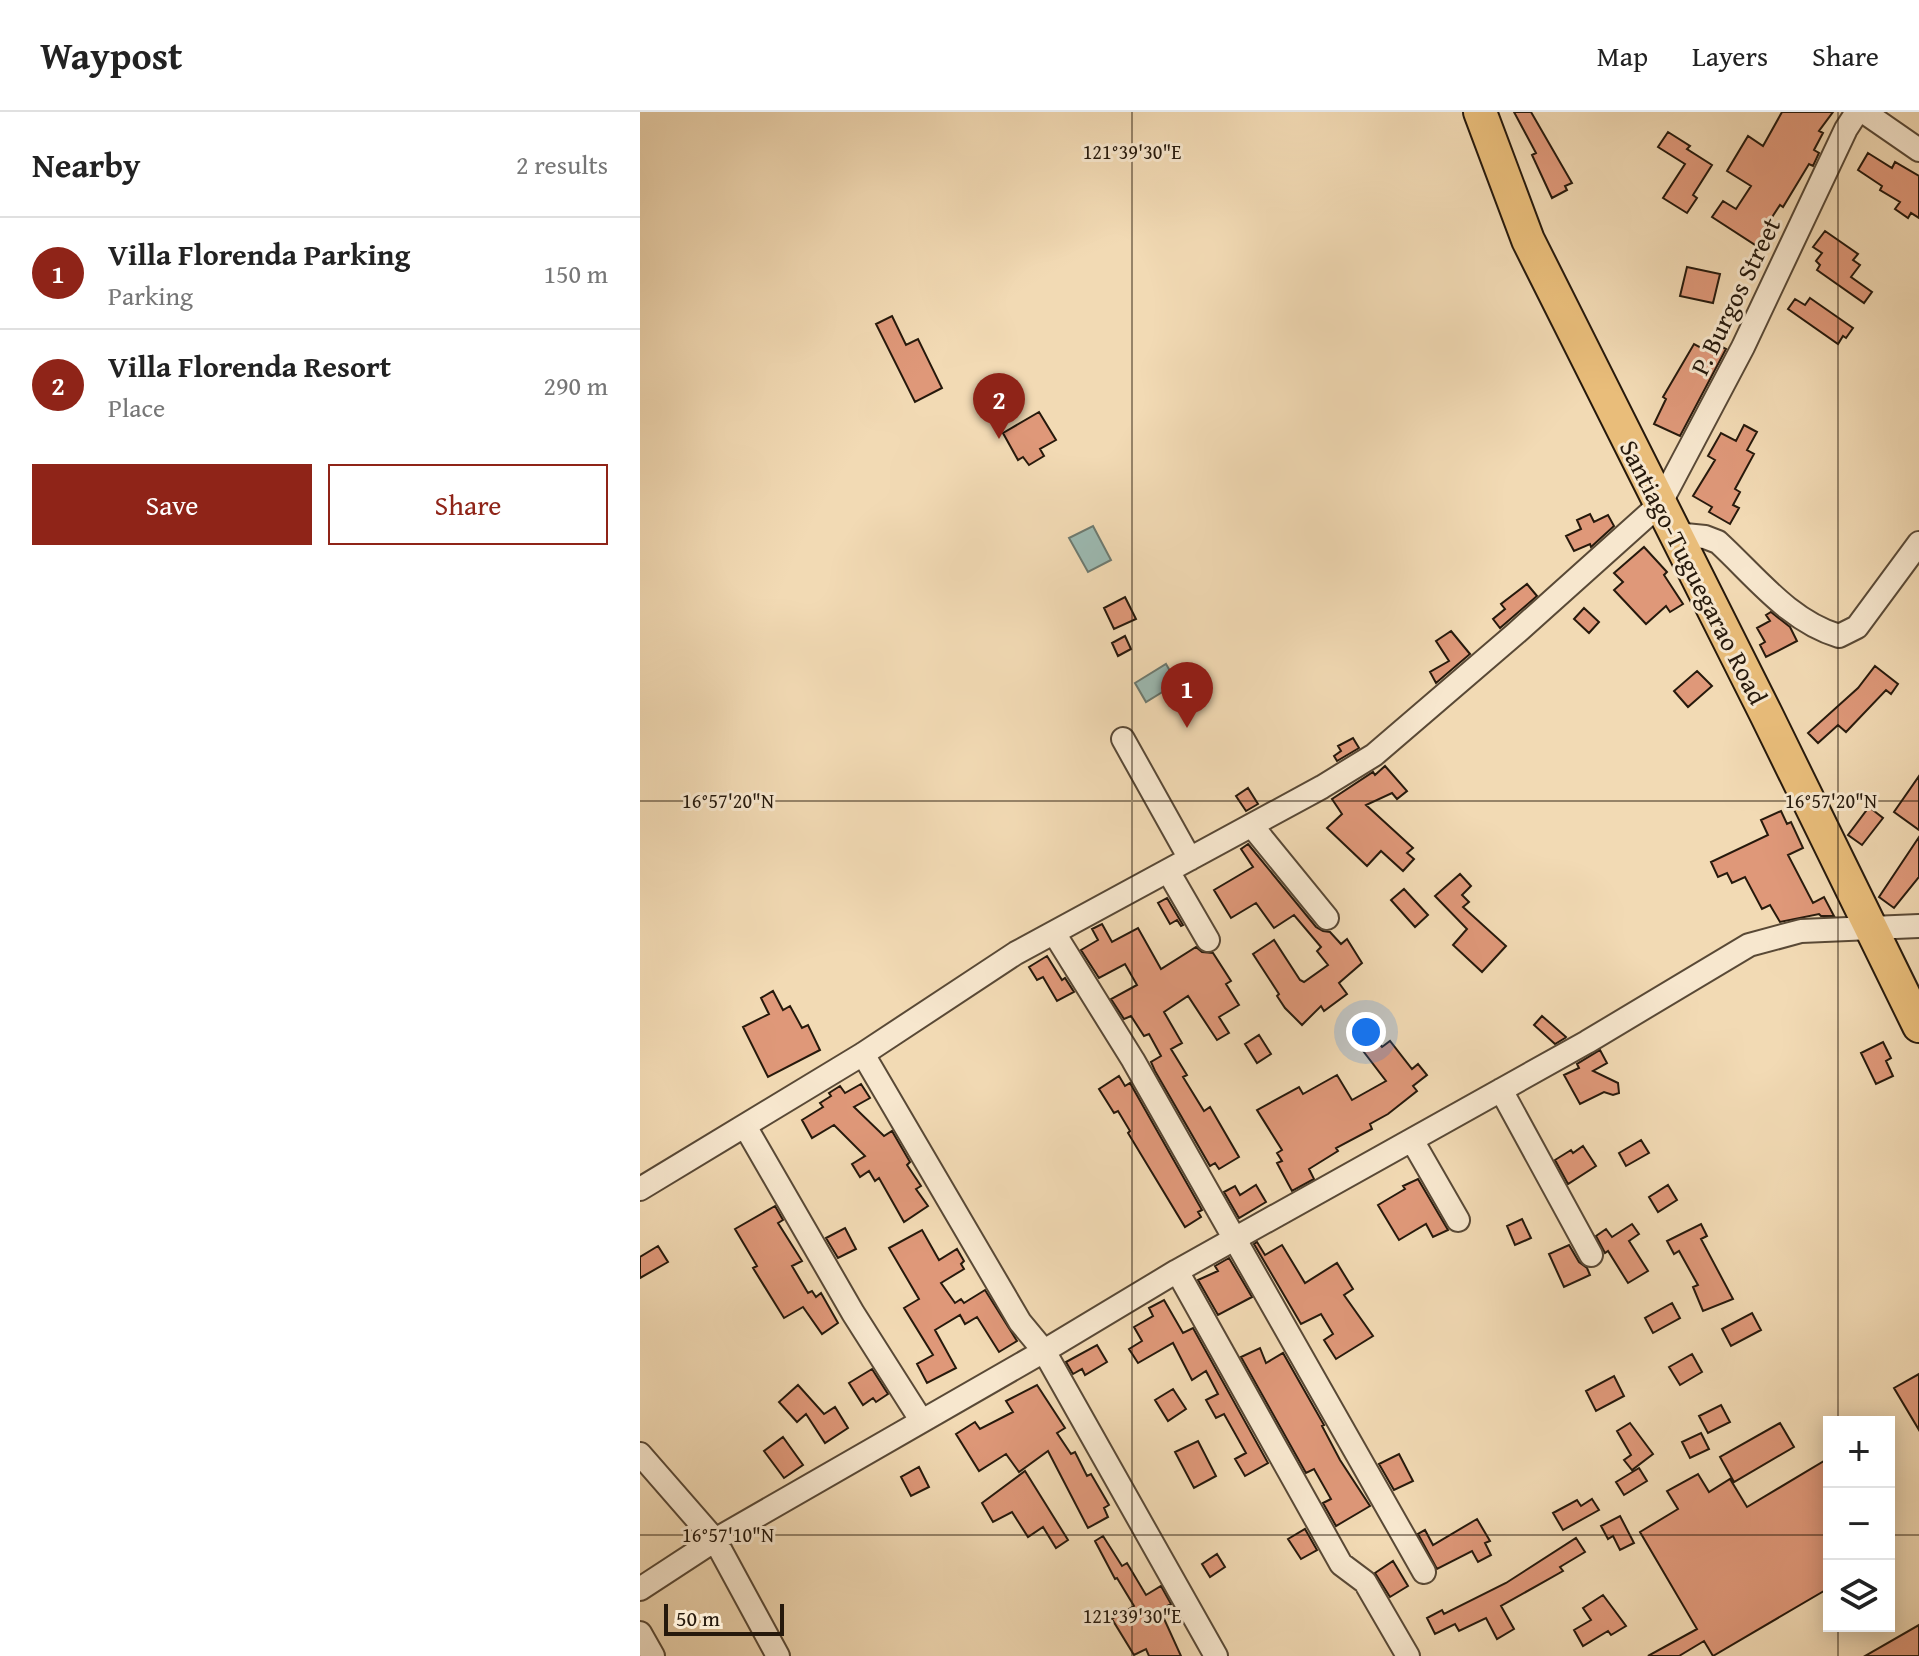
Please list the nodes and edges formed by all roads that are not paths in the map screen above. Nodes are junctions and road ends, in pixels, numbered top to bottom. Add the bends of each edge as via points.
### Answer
1 (1480, 112) edge
2 (1857, 112) edge
3 (1864, 112) edge
4 (1919, 150) edge
5 (1660, 504) junction
6 (1675, 534) junction
7 (1919, 543) edge
8 (1123, 739) dead end
9 (1252, 826) junction
10 (1190, 859) junction
11 (1168, 871) junction
12 (1327, 918) dead end
13 (1919, 926) edge
14 (1871, 928) junction
15 (1054, 933) junction
16 (1208, 940) dead end
17 (1919, 1026) edge
18 (863, 1054) junction
19 (1501, 1090) junction
20 (745, 1126) junction
21 (1412, 1140) junction
22 (640, 1189) edge
23 (1458, 1220) dead end
24 (1235, 1238) junction
25 (1591, 1255) dead end
26 (1177, 1271) junction
27 (1044, 1351) junction
28 (921, 1420) junction
29 (640, 1454) edge
30 (715, 1540) junction
31 (1424, 1572) dead end
32 (640, 1589) edge
33 (640, 1633) edge
34 (653, 1656) edge
35 (778, 1656) edge
36 (1216, 1656) edge
37 (1408, 1656) edge

1 - 5 highway, Santiago-Tuguegarao Road via 1528,240
2 - 5 street, P. Burgos Street
3 - 4 street
5 - 6 highway, Santiago-Tuguegarao Road
5 - 9 street via 1374,755
6 - 7 street via 1718,542 1797,616 1839,636 1865,618
6 - 14 highway, Santiago-Tuguegarao Road
8 - 10 street
9 - 10 street
9 - 12 street
10 - 11 street
11 - 15 street
11 - 16 street
13 - 14 street
14 - 17 highway, Santiago-Tuguegarao Road
14 - 19 street via 1801,931 1749,945
15 - 18 street
15 - 24 street
18 - 20 street
18 - 27 street via 1020,1322
19 - 21 street
19 - 25 street
20 - 22 street
20 - 28 street
21 - 23 street
21 - 24 street
24 - 26 street
24 - 31 street
26 - 27 street
26 - 37 street via 1341,1564 1369,1587
27 - 28 street
27 - 36 street
28 - 30 street
29 - 30 street
30 - 32 street
30 - 35 street
33 - 34 street

